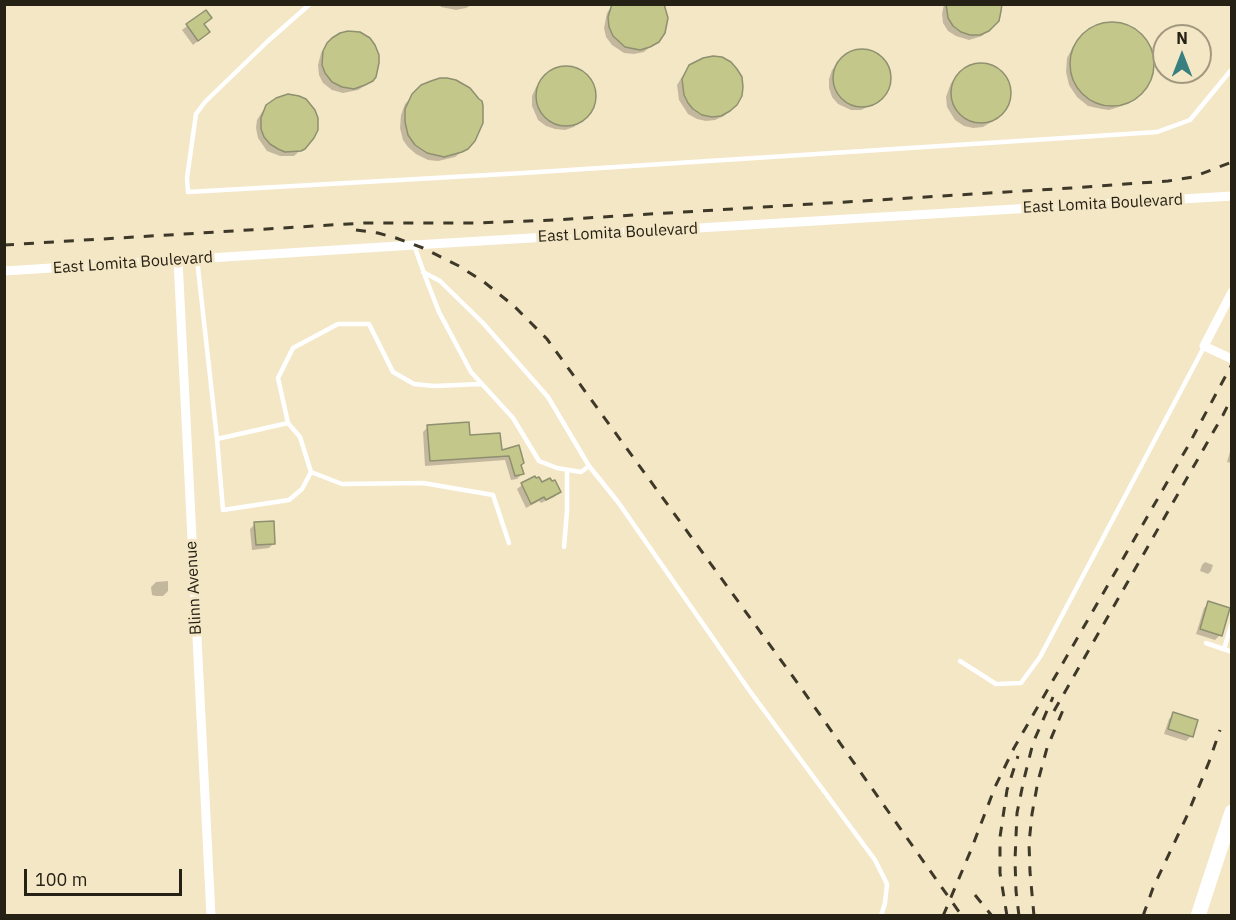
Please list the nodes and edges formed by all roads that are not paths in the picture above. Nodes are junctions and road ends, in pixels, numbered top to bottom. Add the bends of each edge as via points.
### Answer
1 (310, 4) edge
2 (1232, 69) edge
3 (1232, 196) edge
4 (414, 245) junction
5 (197, 259) junction
6 (178, 260) junction
7 (4, 271) edge
8 (423, 272) junction
9 (1232, 292) edge
10 (1204, 346) junction
11 (1232, 359) edge
12 (482, 384) junction
13 (288, 423) junction
14 (217, 439) junction
15 (589, 466) junction
16 (567, 470) junction
17 (311, 471) junction
18 (509, 543) dead end
19 (564, 547) dead end
20 (1232, 623) edge
21 (1206, 643) dead end
22 (1224, 649) junction
23 (1232, 651) edge
24 (960, 661) dead end
25 (1232, 812) edge
26 (211, 915) edge
27 (881, 915) edge
28 (1198, 915) edge

1 - 2 lane via 196,114 188,192 1157,132 1190,120
3 - 4 street, East Lomita Boulevard
4 - 5 street, East Lomita Boulevard
4 - 8 lane
5 - 6 street, East Lomita Boulevard
5 - 14 lane
6 - 7 street, East Lomita Boulevard
6 - 26 street, Blinn Avenue
8 - 12 lane via 439,312 471,372
8 - 15 lane via 440,281 483,323 549,397
9 - 10 street
10 - 11 street
10 - 24 lane via 1040,657 1021,683 996,684
12 - 13 lane via 414,384 393,372 369,324 338,324 293,348 278,378
12 - 16 lane via 513,418 539,461
13 - 14 lane
13 - 17 lane via 300,438
14 - 17 lane via 223,510 289,500 302,489
15 - 16 lane via 581,472
15 - 27 lane via 875,860 887,884
16 - 19 lane
17 - 18 lane via 342,484 423,483 493,495
20 - 22 lane
21 - 22 lane
22 - 23 lane
25 - 28 main road

